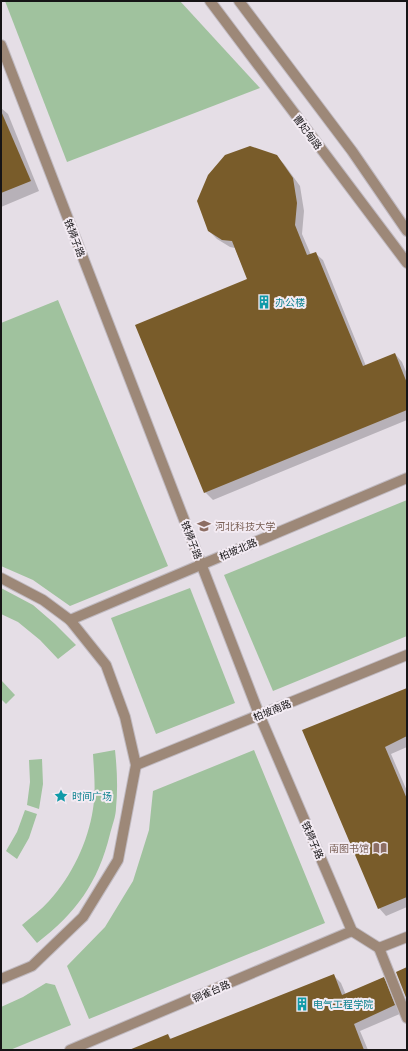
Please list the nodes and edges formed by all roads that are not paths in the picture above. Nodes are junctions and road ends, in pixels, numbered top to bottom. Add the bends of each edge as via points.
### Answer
1 (210, 1) edge
2 (239, 1) edge
3 (1, 46) edge
4 (407, 231) edge
5 (407, 263) edge
6 (407, 478) edge
7 (201, 564) junction
8 (1, 578) edge
9 (70, 620) junction
10 (407, 654) edge
11 (259, 714) junction
12 (136, 765) junction
13 (352, 931) junction
14 (407, 936) edge
15 (379, 948) junction
16 (1, 979) edge
17 (407, 1018) edge
18 (81, 1048) edge
19 (70, 1050) edge

1 - 5 lane, 曹妃甸路
2 - 4 lane via 352,150
3 - 7 lane, 铁狮子路
6 - 7 lane, 柏坡北路
7 - 9 lane, 柏坡北路
7 - 11 lane, 铁狮子路
8 - 9 lane via 44,600
9 - 12 lane via 106,665 125,717
10 - 11 lane, 柏坡南路
11 - 12 lane, 柏坡南路
11 - 13 lane, 铁狮子路
12 - 16 lane via 118,860 83,917 32,966
13 - 15 lane
13 - 18 lane, 铜雀台路
14 - 15 lane
15 - 17 lane
18 - 19 lane, 铜雀台路

